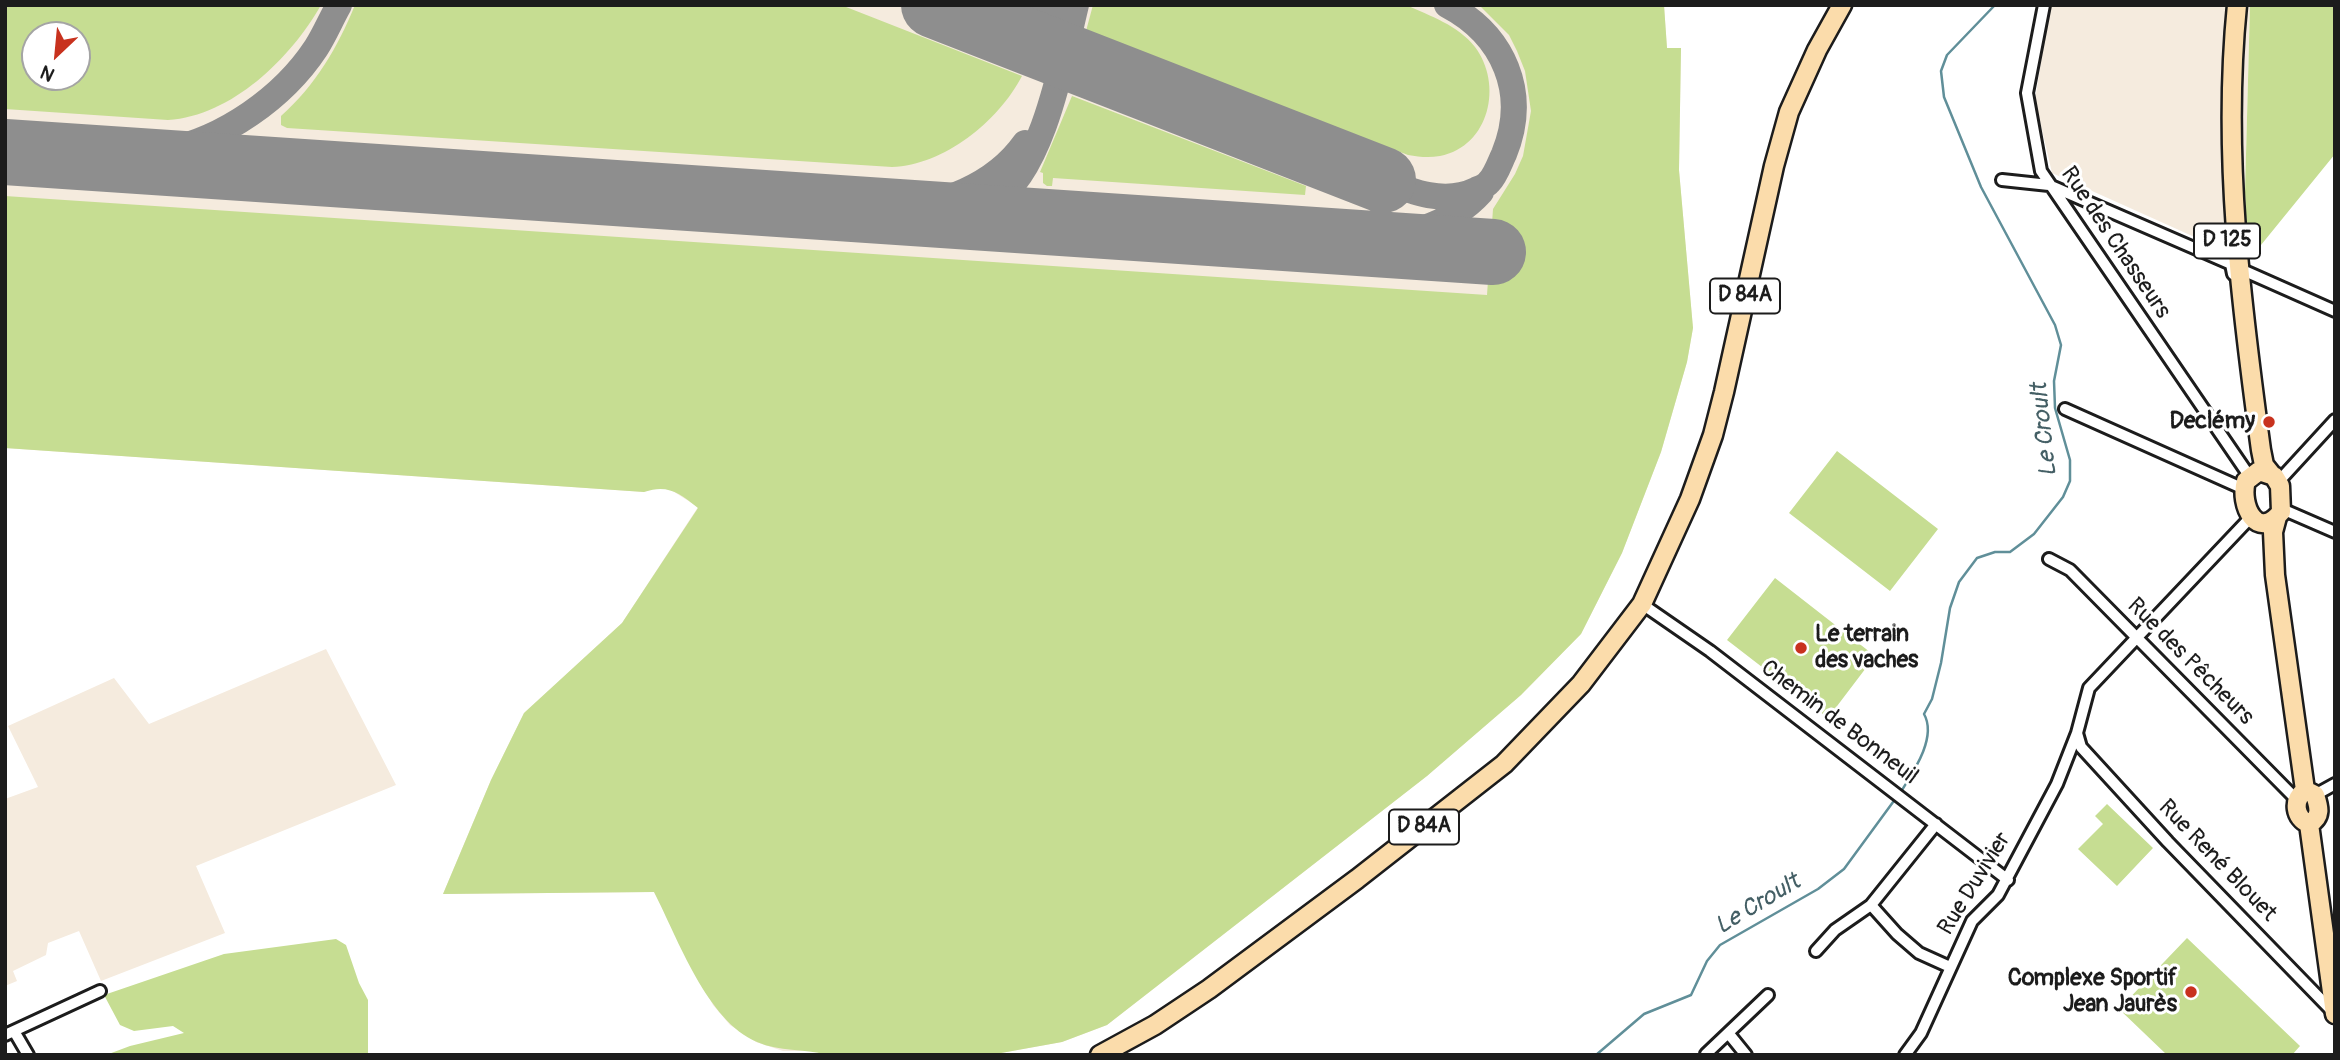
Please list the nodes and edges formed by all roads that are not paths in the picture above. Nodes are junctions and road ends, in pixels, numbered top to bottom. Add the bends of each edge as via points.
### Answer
1 (1842, 5) edge
2 (1851, 5) edge
3 (2044, 5) edge
4 (2230, 5) edge
5 (2237, 5) edge
6 (1826, 34) junction
7 (2002, 180) dead end
8 (2049, 186) junction
9 (2234, 268) junction
10 (2335, 311) edge
11 (2065, 409) dead end
12 (2335, 420) edge
13 (2276, 478) junction
14 (2249, 480) junction
15 (2280, 513) junction
16 (2254, 519) junction
17 (2335, 532) edge
18 (1663, 559) junction
19 (2049, 559) dead end
20 (2275, 575) junction
21 (1642, 604) junction
22 (2136, 637) junction
23 (1615, 639) junction
24 (2077, 733) junction
25 (2335, 784) edge
26 (2306, 795) junction
27 (1936, 824) junction
28 (2008, 880) junction
29 (1871, 905) junction
30 (1816, 951) dead end
31 (1950, 967) junction
32 (100, 990) dead end
33 (1768, 995) dead end
34 (2334, 1010) edge
35 (10, 1033) edge
36 (1729, 1034) junction
37 (1706, 1054) edge
38 (28, 1055) edge
39 (1100, 1055) edge
40 (1746, 1055) edge
41 (1905, 1055) edge

1 - 6 main road, D 84A
2 - 6 main road, D 84A
3 - 8 street, Rue des Chasseurs via 2027,93 2041,171
4 - 9 main road, D 125 via 2223,137
5 - 9 main road, D 125
6 - 18 main road, D 84A via 1805,72 1783,131 1721,407 1694,489
7 - 8 street
8 - 9 street
8 - 14 street, Rue des Chasseurs
9 - 10 street
9 - 13 main road, D 125 via 2263,460
9 - 14 main road, D 125 via 2255,460
11 - 14 street
12 - 13 street
13 - 14 main road via 2262,471
13 - 15 main road
14 - 16 main road via 2247,508
15 - 16 main road via 2269,522
15 - 17 street
15 - 20 main road via 2273,532
16 - 20 main road via 2265,533
16 - 22 street, Rue Duvivier
18 - 21 main road, D 84A
18 - 23 main road, D 84A
19 - 22 street, Rue des Pêcheurs via 2070,570
20 - 26 main road
21 - 23 main road, D 84A
21 - 27 street, Chemin de Bonneuil
22 - 24 street, Rue Duvivier via 2089,688
22 - 26 street, Rue des Pêcheurs
23 - 39 main road, D 84A via 1530,740 1467,794 1183,1007
24 - 28 street, Rue Duvivier via 2057,784
24 - 34 street, Rue René Blouet via 2081,747 2168,842
25 - 26 street
26 - 34 main road via 2319,813 2309,824
27 - 28 street, Chemin de Bonneuil
27 - 29 street
28 - 31 street, Rue Duvivier via 1972,921
29 - 30 street via 1835,930
29 - 31 street via 1919,954
31 - 41 street, Rue Duvivier via 1921,1032
32 - 35 street
33 - 36 street
35 - 38 street
36 - 37 street
36 - 40 street

